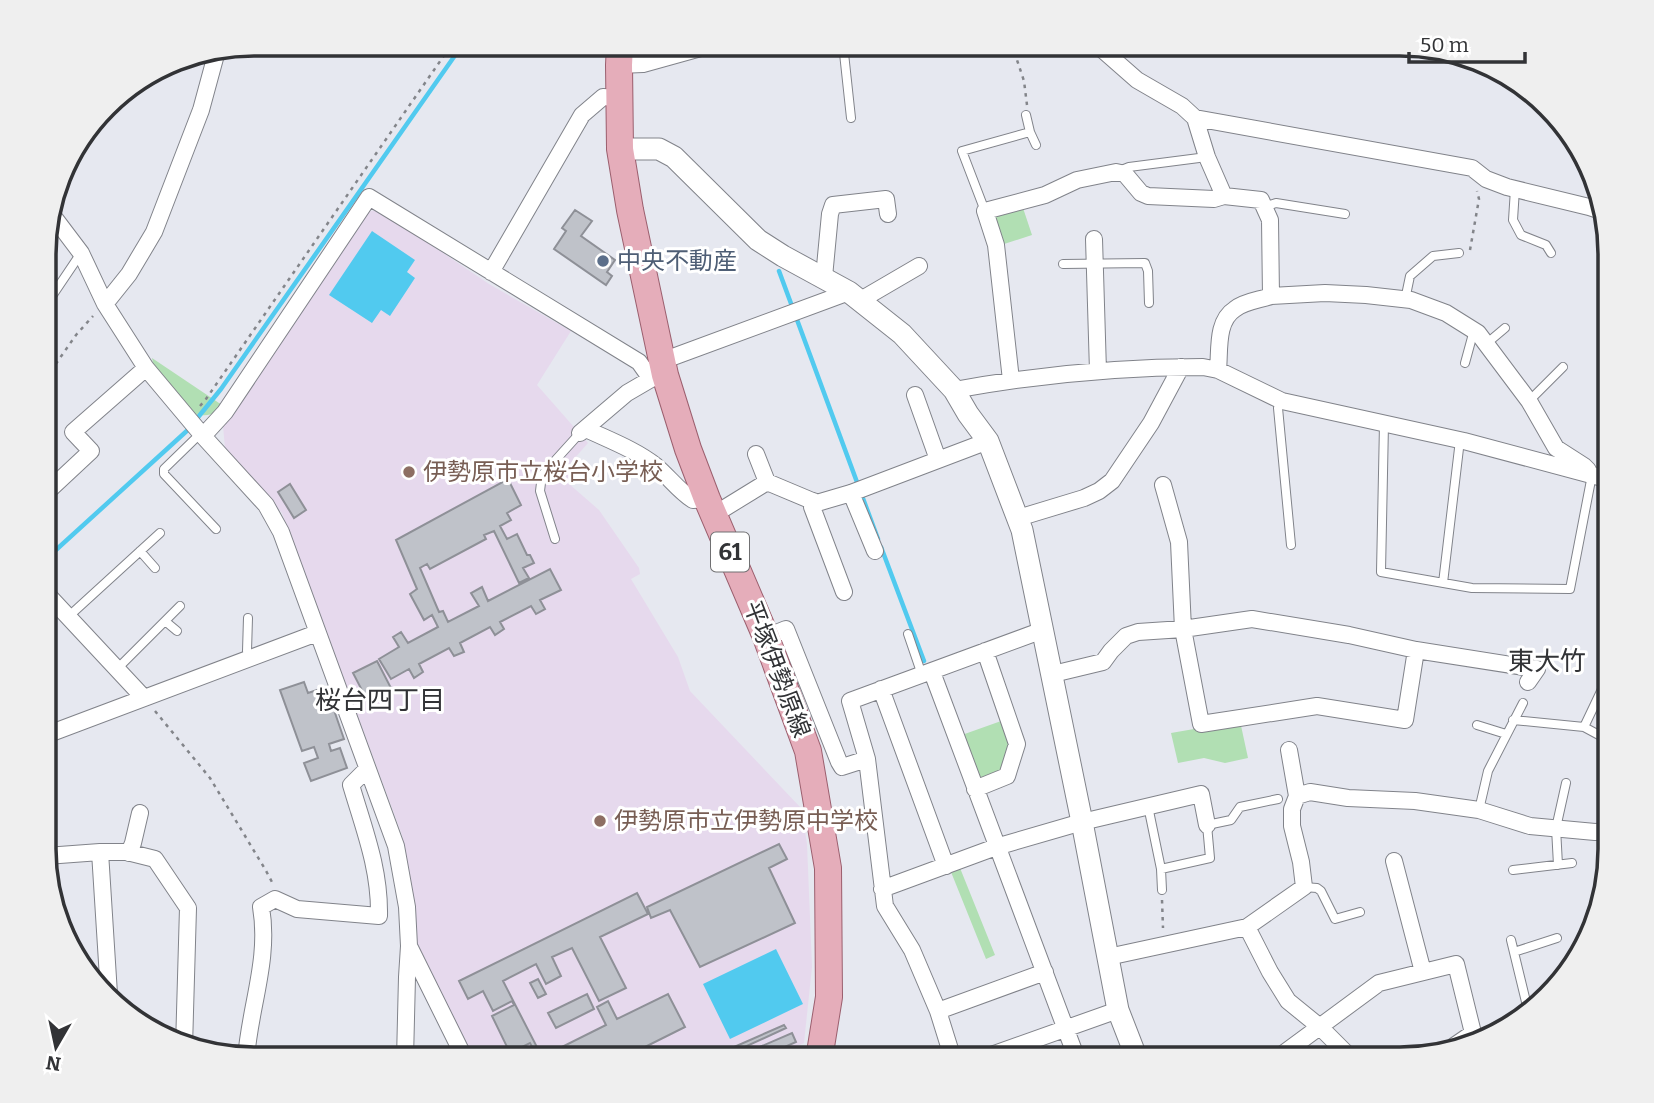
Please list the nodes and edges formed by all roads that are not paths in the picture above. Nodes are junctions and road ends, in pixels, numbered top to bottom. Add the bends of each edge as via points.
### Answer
1 (619, 56) edge
2 (624, 56) edge
3 (672, 56) edge
4 (844, 56) edge
5 (1110, 56) edge
6 (214, 60) edge
7 (619, 98) junction
8 (1026, 115) road end
9 (851, 118) dead end
10 (1195, 118) junction
11 (1030, 132) junction
12 (1036, 145) dead end
13 (620, 149) junction
14 (1199, 158) dead end
15 (1116, 172) junction
16 (1515, 189) junction
17 (1224, 196) junction
18 (886, 202) dead end
19 (1264, 207) junction
20 (1592, 209) edge
21 (985, 211) junction
22 (1345, 214) dead end
23 (59, 224) edge
24 (1094, 239) dead end
25 (81, 253) junction
26 (1459, 253) road end
27 (1550, 253) dead end
28 (1063, 264) dead end
29 (1094, 264) junction
30 (919, 267) dead end
31 (491, 272) junction
32 (824, 277) junction
33 (56, 289) edge
34 (854, 296) junction
35 (1271, 296) junction
36 (1405, 300) junction
37 (1149, 303) dead end
38 (105, 304) junction
39 (1505, 328) dead end
40 (1474, 330) junction
41 (1486, 344) junction
42 (1465, 363) dead end
43 (1181, 367) junction
44 (1563, 367) dead end
45 (146, 368) junction
46 (1098, 370) junction
47 (1218, 370) junction
48 (659, 372) junction
49 (1011, 380) junction
50 (954, 390) junction
51 (915, 396) dead end
52 (1282, 401) junction
53 (1529, 401) junction
54 (1384, 424) junction
55 (583, 431) junction
56 (202, 435) junction
57 (1460, 439) junction
58 (988, 441) junction
59 (756, 453) dead end
60 (937, 460) junction
61 (1592, 475) junction
62 (1598, 477) edge
63 (767, 482) junction
64 (56, 483) edge
65 (1163, 485) dead end
66 (851, 493) junction
67 (813, 501) junction
68 (711, 506) junction
69 (1018, 518) junction
70 (216, 529) dead end
71 (160, 533) dead end
72 (555, 539) dead end
73 (1292, 545) dead end
74 (140, 551) junction
75 (875, 551) dead end
76 (155, 568) dead end
77 (1443, 583) junction
78 (844, 592) dead end
79 (56, 606) edge
80 (180, 606) dead end
81 (68, 617) junction
82 (248, 618) dead end
83 (165, 621) junction
84 (1183, 629) junction
85 (1043, 630) junction
86 (177, 631) dead end
87 (317, 633) junction
88 (908, 634) dead end
89 (766, 637) junction
90 (1416, 650) junction
91 (985, 651) junction
92 (250, 658) junction
93 (117, 668) junction
94 (927, 673) junction
95 (1053, 674) junction
96 (1528, 682) dead end
97 (881, 690) junction
98 (144, 698) junction
99 (1598, 698) edge
100 (1523, 703) dead end
101 (1513, 720) junction
102 (1477, 725) dead end
103 (1584, 727) junction
104 (56, 731) edge
105 (1506, 734) junction
106 (1598, 735) edge
107 (1290, 750) dead end
108 (866, 759) junction
109 (367, 769) junction
110 (1566, 783) dead end
111 (975, 789) junction
112 (1297, 796) junction
113 (1278, 799) dead end
114 (1148, 806) junction
115 (1479, 810) junction
116 (140, 813) dead end
117 (1083, 822) junction
118 (1207, 825) junction
119 (1556, 828) junction
120 (1598, 832) edge
121 (996, 847) junction
122 (100, 852) junction
123 (129, 853) junction
124 (56, 855) edge
125 (1572, 863) dead end
126 (1397, 864) dead end
127 (1558, 864) junction
128 (946, 866) junction
129 (1161, 869) junction
130 (1513, 870) dead end
131 (1304, 887) junction
132 (882, 890) junction
133 (1162, 890) road end
134 (1360, 912) dead end
135 (1247, 927) junction
136 (1557, 938) dead end
137 (1511, 940) dead end
138 (409, 946) junction
139 (1514, 953) junction
140 (1108, 957) junction
141 (1045, 972) junction
142 (1423, 972) junction
143 (108, 982) edge
144 (1526, 1001) edge
145 (1118, 1010) junction
146 (938, 1011) junction
147 (1065, 1027) junction
148 (1320, 1027) junction
149 (1475, 1032) edge
150 (184, 1034) edge
151 (248, 1047) edge
152 (405, 1047) edge
153 (459, 1047) edge
154 (821, 1047) edge
155 (949, 1047) edge
156 (1012, 1047) edge
157 (1072, 1047) edge
158 (1132, 1047) edge
159 (1292, 1047) edge
160 (1340, 1047) edge

1 - 7 main road, 平塚伊勢原線 / 61
2 - 3 street via 643,64
4 - 9 lane
5 - 10 street
6 - 38 street via 201,110 153,232
7 - 13 main road, 平塚伊勢原線 / 61
7 - 31 street via 603,97 582,115
8 - 11 lane
10 - 16 street via 1472,168 1486,179
10 - 17 street
11 - 12 lane
11 - 21 lane via 962,151
13 - 32 street via 659,149 674,157 758,240
13 - 48 main road, 平塚伊勢原線 / 61
14 - 15 lane
15 - 17 street via 1125,174 1149,196
15 - 21 street via 1077,180 1068,191
16 - 20 street
16 - 27 lane via 1513,220 1521,235 1546,245
17 - 19 street via 1261,200
18 - 32 street via 833,205
19 - 22 lane via 1276,203
19 - 35 street via 1270,220
21 - 49 street via 996,245
23 - 25 street
24 - 29 street
25 - 33 lane
25 - 38 street
26 - 36 lane via 1433,256 1410,276
28 - 29 lane
29 - 37 lane via 1145,263
29 - 46 street
30 - 34 street
31 - 48 street
31 - 56 street via 369,197 225,412
32 - 34 street
34 - 48 street
34 - 50 street via 902,334
35 - 36 street via 1325,293
35 - 47 street via 1233,309 1221,327
36 - 40 street via 1446,313
38 - 45 street
39 - 41 lane
40 - 41 street
40 - 42 lane
41 - 53 street
43 - 46 street
43 - 47 street
43 - 69 street via 1112,481 1084,498
44 - 53 lane
45 - 56 street
45 - 64 street via 73,432 90,451
46 - 49 street
47 - 52 street
48 - 55 street
48 - 68 main road, 平塚伊勢原線 / 61
49 - 50 street
50 - 58 street
51 - 60 street
52 - 54 street
52 - 73 lane via 1278,408
53 - 61 street via 1556,448
54 - 57 street
54 - 77 lane via 1381,572
55 - 68 street via 655,466 686,496
55 - 72 lane via 542,475 540,491
56 - 70 lane via 164,474
56 - 87 street via 266,505 281,532
57 - 61 street
57 - 77 lane
58 - 60 street
58 - 69 street
59 - 63 street
60 - 66 street
61 - 62 street
61 - 77 lane via 1570,589 1472,588
63 - 67 street
63 - 68 street
65 - 84 street via 1179,542
66 - 67 street
66 - 75 street
67 - 78 street
68 - 89 main road, 平塚伊勢原線 / 61
69 - 85 street
71 - 74 lane
74 - 76 lane
74 - 81 lane
79 - 81 street
80 - 83 lane
81 - 93 street
82 - 92 lane
83 - 86 lane
83 - 93 lane
84 - 90 street via 1252,619
84 - 90 street via 1201,724 1317,706 1405,720
84 - 95 street via 1126,636 1103,662
85 - 91 street
85 - 95 street
87 - 92 street
87 - 109 street
88 - 94 lane
89 - 108 street via 786,629 842,767
89 - 154 main road, 平塚伊勢原線 / 61 via 808,751 828,868 829,997
90 - 96 street via 1537,669
91 - 94 street
91 - 111 street via 1017,744 1007,776
92 - 98 street
93 - 98 street
94 - 97 street
94 - 111 street
95 - 117 street
97 - 108 street via 850,701
97 - 128 street
98 - 104 street
99 - 103 lane
100 - 101 lane
101 - 103 lane
101 - 105 lane
102 - 105 lane
103 - 106 lane
105 - 115 lane via 1488,771
107 - 112 street
108 - 132 street
109 - 138 street via 396,846
109 - 151 street via 351,785 374,858 379,916 297,909 275,899 261,907 264,951
110 - 119 lane
111 - 121 street
112 - 115 street via 1310,792
112 - 131 street via 1292,826
113 - 118 lane via 1240,807 1231,820
114 - 117 street
114 - 118 street via 1200,794
114 - 129 lane
115 - 119 street via 1530,826
116 - 123 street
117 - 121 street
117 - 140 street
118 - 129 lane via 1210,858
119 - 120 street
119 - 127 lane
121 - 128 street
121 - 141 street
122 - 123 street
122 - 124 street
122 - 143 street
123 - 150 street via 155,859 188,908
125 - 127 lane
126 - 142 street
127 - 130 lane
128 - 132 street
129 - 133 lane
131 - 134 lane via 1321,891 1335,919
131 - 135 street
132 - 146 street via 885,906 912,950
135 - 140 street
135 - 148 street via 1288,1001
136 - 139 lane via 1544,947
137 - 139 lane
138 - 152 street
138 - 153 street
139 - 144 lane
140 - 145 street
141 - 146 street
141 - 147 street
142 - 148 street via 1379,983
142 - 149 street via 1456,964
145 - 147 street
145 - 158 street
146 - 155 street
147 - 156 street
147 - 157 street
148 - 159 street
148 - 160 street

